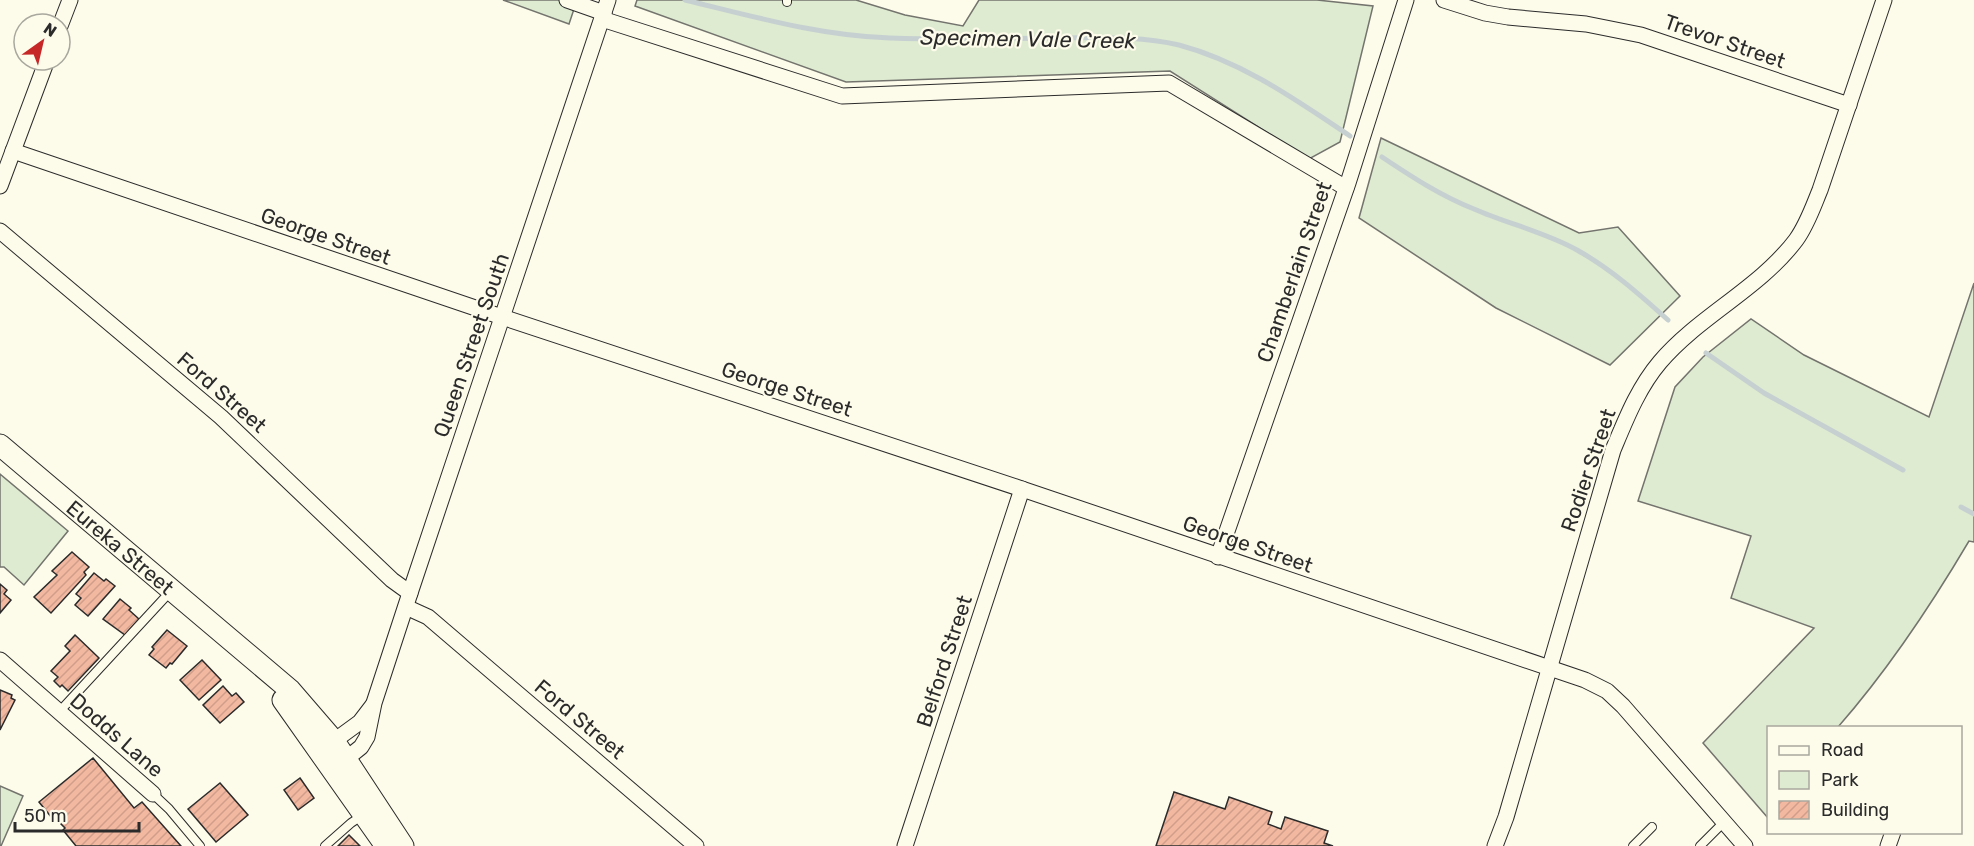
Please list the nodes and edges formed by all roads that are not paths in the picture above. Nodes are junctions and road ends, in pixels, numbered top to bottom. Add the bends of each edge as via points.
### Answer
1 (567, 0) edge
2 (1406, 0) edge
3 (1444, 0) edge
4 (1884, 0) edge
5 (605, 11) edge
6 (43, 72) edge
7 (1849, 105) junction
8 (13, 151) junction
9 (0, 186) edge
10 (1346, 188) junction
11 (0, 231) edge
12 (502, 317) junction
13 (0, 445) edge
14 (1022, 489) junction
15 (1218, 557) junction
16 (171, 591) junction
17 (408, 600) junction
18 (240, 649) junction
19 (0, 660) edge
20 (1548, 668) junction
21 (374, 703) junction
22 (59, 712) junction
23 (334, 741) junction
24 (339, 764) junction
25 (153, 794) joint
26 (365, 815) junction
27 (1724, 822) junction
28 (1652, 827) dead end
29 (200, 846) edge
30 (325, 846) edge
31 (386, 846) edge
32 (403, 846) edge
33 (696, 846) edge
34 (906, 846) edge
35 (1494, 846) edge
36 (1633, 846) edge
37 (1700, 846) edge
38 (1745, 846) edge

1 - 5 street
2 - 10 street, Chamberlain Street
3 - 7 street, Trevor Street via 1508,18 1586,24 1641,35
4 - 7 street, Rodier Street
5 - 10 street via 842,96 1169,83
5 - 12 street, Queen Street South
6 - 8 street
7 - 20 street, Rodier Street via 1815,204 1797,238 1768,269 1671,350 1640,390 1613,450
8 - 9 street
8 - 12 street, George Street
10 - 15 street, Chamberlain Street
11 - 17 street, Ford Street via 221,417 392,580
12 - 14 street, George Street
12 - 17 street, Queen Street South
13 - 16 street, Eureka Street
14 - 15 street, George Street
14 - 34 street, Belford Street
15 - 20 street, George Street
16 - 18 street, Eureka Street
16 - 22 lane
17 - 21 street, Queen Street South
17 - 33 street, Ford Street
18 - 23 street, Eureka Street via 290,690
18 - 24 street, Eureka Street
19 - 22 street, Dodds Lane
20 - 27 street, George Street via 1586,680 1612,696
20 - 35 street, Rodier Street via 1506,817
21 - 23 street, Queen Street South via 360,722
21 - 24 street, Queen Street South via 367,737 361,747
22 - 25 street, Dodds Lane
23 - 24 street
24 - 26 street, Eureka Street
24 - 32 street, Eureka Street
25 - 29 lane, Dodds Lane
26 - 30 lane
26 - 31 street, Eureka Street
27 - 37 lane
27 - 38 street, George Street
28 - 36 lane

